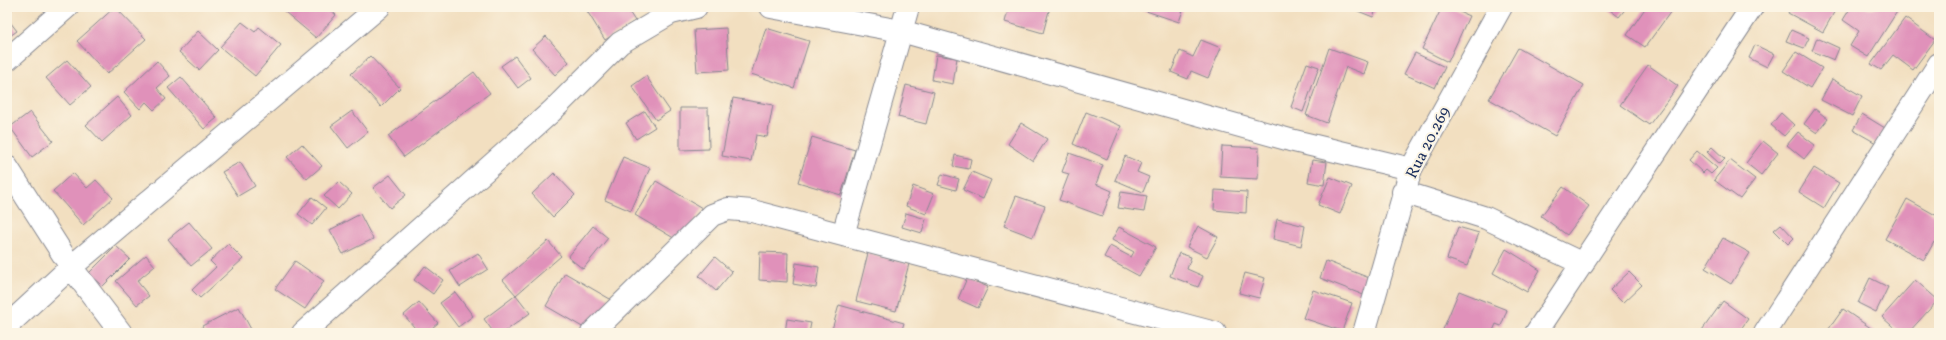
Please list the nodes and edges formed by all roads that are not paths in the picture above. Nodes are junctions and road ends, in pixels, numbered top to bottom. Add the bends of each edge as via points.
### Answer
1 (67, 7) edge
2 (379, 7) edge
3 (696, 7) edge
4 (771, 7) edge
5 (908, 7) edge
6 (1500, 7) edge
7 (1752, 7) edge
8 (901, 31) junction
9 (7, 60) edge
10 (1939, 64) edge
11 (7, 167) edge
12 (1411, 169) junction
13 (1403, 192) junction
14 (844, 235) junction
15 (1583, 264) junction
16 (71, 267) junction
17 (7, 326) edge
18 (121, 333) edge
19 (303, 333) edge
20 (592, 333) edge
21 (1216, 333) edge
22 (1364, 333) edge
23 (1536, 333) edge
24 (1765, 333) edge

1 - 9 street
2 - 16 street
3 - 19 street via 671,13 620,44 552,111
4 - 8 street
5 - 8 street
6 - 12 street, Rua 20.269
7 - 15 street
8 - 12 street via 1290,140
8 - 14 street
10 - 24 street
11 - 16 street
12 - 13 street, Rua 20.269
13 - 15 street via 1486,218
13 - 22 street, Rua 20.269
14 - 20 street via 752,211 728,209 712,215
14 - 21 street
15 - 23 street
16 - 17 street
16 - 18 street

